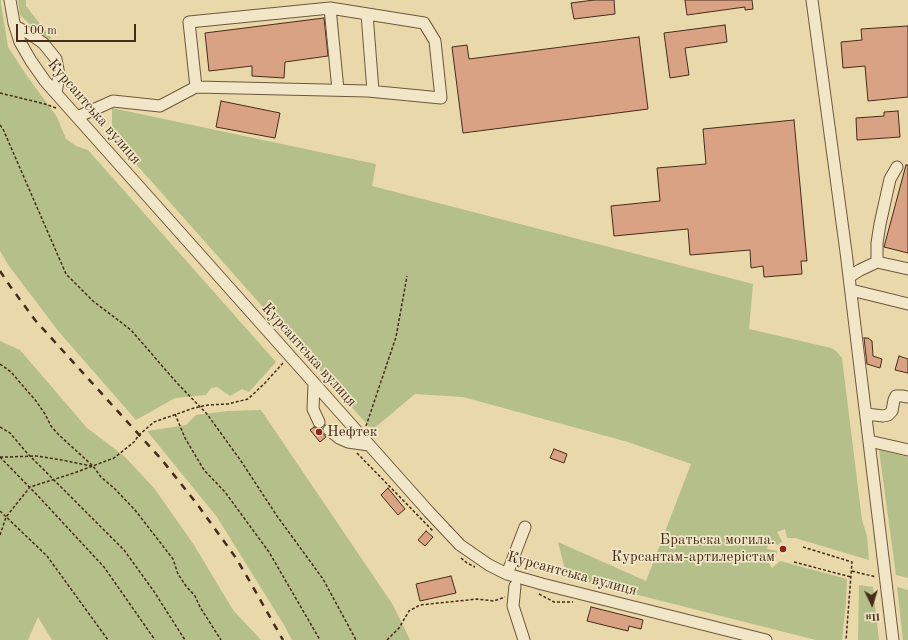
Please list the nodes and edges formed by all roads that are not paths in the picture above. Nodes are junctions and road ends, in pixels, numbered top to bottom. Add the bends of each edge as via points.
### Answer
1 (10, 0) edge
2 (812, 0) edge
3 (330, 8) junction
4 (367, 14) junction
5 (15, 26) junction
6 (196, 87) junction
7 (338, 90) junction
8 (373, 91) junction
9 (56, 93) junction
10 (77, 117) junction
11 (897, 167) dead end
12 (877, 262) junction
13 (908, 269) edge
14 (849, 277) junction
15 (851, 290) junction
16 (908, 304) edge
17 (314, 384) junction
18 (908, 397) edge
19 (866, 414) junction
20 (319, 422) dead end
21 (329, 430) dead end
22 (366, 441) junction
23 (869, 441) junction
24 (908, 450) edge
25 (526, 528) dead end
26 (507, 574) junction
27 (514, 590) road end
28 (524, 640) edge
29 (766, 640) edge
30 (893, 640) edge

1 - 5 street, Курсантська вулиця
2 - 14 street
3 - 4 street
3 - 6 street via 189,22
3 - 7 street
4 - 8 street
4 - 8 street via 424,23 435,41 442,98
5 - 9 street, Курсантська вулиця via 20,42 31,61
5 - 9 street via 43,44 56,59 59,75
6 - 7 street
6 - 10 street via 160,106 113,100
7 - 8 street
9 - 10 street, Курсантська вулиця
10 - 17 street, Курсантська вулиця
11 - 12 street via 890,179 876,243
12 - 13 street
12 - 14 street
14 - 15 street
15 - 16 street
15 - 19 street
17 - 20 street via 313,409
17 - 22 street, Курсантська вулиця
18 - 19 street via 896,396 892,412 888,415
19 - 23 street
21 - 22 street via 348,442
22 - 26 street, Курсантська вулиця via 460,545
23 - 24 street
23 - 30 street
25 - 26 street
26 - 29 street, Курсантська вулиця
27 - 28 street via 513,606

